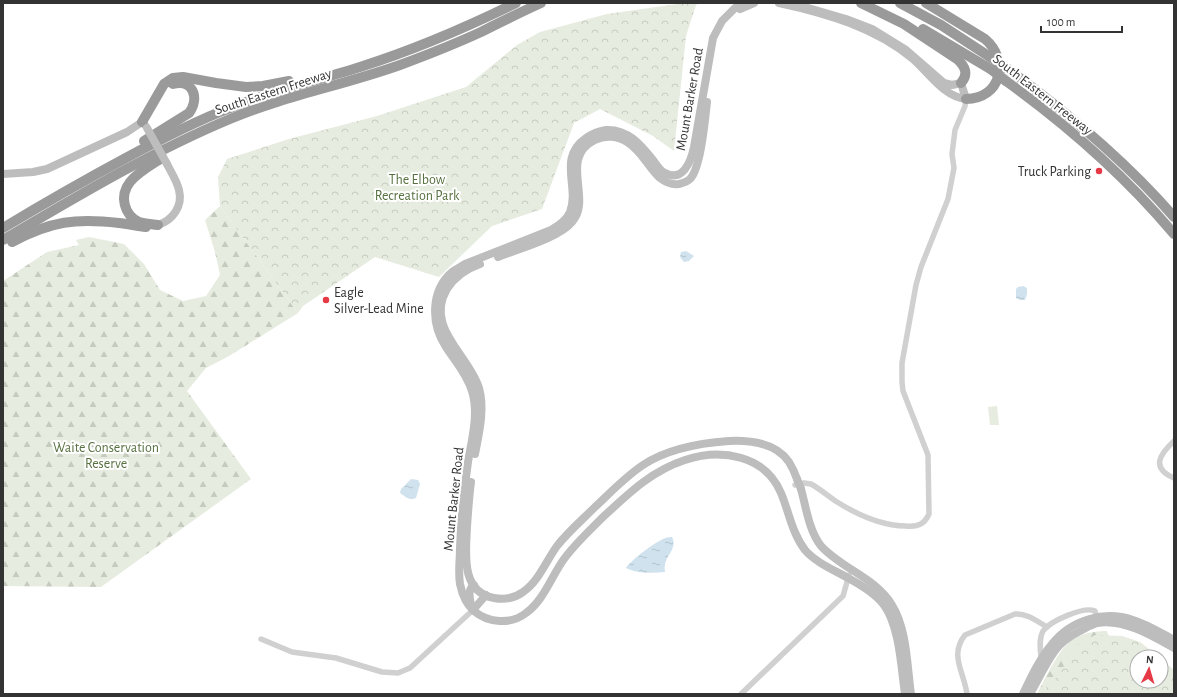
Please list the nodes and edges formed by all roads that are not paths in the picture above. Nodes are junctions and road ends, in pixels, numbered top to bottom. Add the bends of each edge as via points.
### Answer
1 (516, 3) edge
2 (541, 3) edge
3 (744, 3) edge
4 (754, 3) edge
5 (779, 3) edge
6 (791, 3) edge
7 (861, 3) edge
8 (875, 3) edge
9 (900, 3) edge
10 (926, 3) edge
11 (396, 55) junction
12 (960, 83) junction
13 (966, 101) junction
14 (272, 104) junction
15 (144, 125) junction
16 (3, 174) edge
17 (86, 179) junction
18 (1174, 218) edge
19 (158, 225) junction
20 (3, 228) edge
21 (1174, 234) edge
22 (3, 240) edge
23 (3, 247) edge
24 (1174, 441) edge
25 (1174, 478) edge
26 (797, 484) junction
27 (849, 574) junction
28 (474, 585) junction
29 (486, 595) junction
30 (473, 610) junction
31 (1097, 620) junction
32 (1047, 627) junction
33 (261, 638) dead end
34 (1174, 640) edge
35 (1174, 648) edge
36 (1041, 661) junction
37 (741, 694) edge
38 (905, 694) edge
39 (911, 694) edge
40 (967, 694) edge
41 (1023, 694) edge
42 (1030, 694) edge

1 - 11 highway, South Eastern Freeway via 450,34
2 - 14 highway, South Eastern Freeway via 460,41 399,65
3 - 30 main road, Mount Barker Road via 722,21 713,38 694,147 691,160 685,169 680,173 663,172 637,142 622,133 605,130 589,136 573,154 570,173 572,204 561,224 465,264 452,272 440,290 435,319 446,347 468,379 475,405 463,497 459,570 462,594
4 - 28 main road, Mount Barker Road via 733,13 716,39 700,148 691,178 675,185 666,182 628,142 604,137 596,140 586,146 577,164 579,207 574,221 548,238 464,272 451,281 444,294 440,308 443,328 474,375 480,394 481,419 469,497 466,547 467,570
5 - 13 main road via 876,34 906,53 947,92
6 - 12 main road via 872,29 906,50 944,83
7 - 12 highway via 904,24 957,58 965,70
8 - 21 highway, South Eastern Freeway, bridge via 937,36 992,70 1061,123 1125,181
9 - 18 highway, South Eastern Freeway, bridge via 990,57 1066,113 1130,171
10 - 13 highway via 986,39 997,54 1000,71 993,86 982,96
11 - 15 highway via 263,86 246,87 175,78 164,84
11 - 17 highway, South Eastern Freeway via 231,107 180,129
12 - 13 main road
13 - 26 street via 954,130 953,179 921,267 902,363 903,392 928,455 930,507 927,519 915,526 887,525 855,512 811,484
14 - 19 highway via 172,152 133,178 124,194 126,207 131,216 139,221
14 - 22 highway, South Eastern Freeway via 231,118 187,138
15 - 16 main road via 47,169
15 - 17 highway via 171,85 181,83 191,89 195,102 189,113
15 - 19 main road, bridge via 180,191 177,210 166,222
17 - 20 highway, South Eastern Freeway
19 - 23 highway via 147,227 104,222 64,222 36,230
24 - 25 street via 1164,451 1160,464 1163,472
26 - 27 main road, Mount Barker Road via 817,540
26 - 29 main road, Mount Barker Road via 789,462 777,450 763,444 739,440 680,450 644,465 620,483 562,540 536,579 523,592 506,599
27 - 30 main road, Mount Barker Road via 816,559 806,551 771,476 751,462 724,454 688,459 666,467 635,487 577,543 559,566 540,600 526,614 502,621 486,618
27 - 37 street via 843,596
27 - 38 main road, Mount Barker Road via 884,605 892,619
27 - 39 main road, Mount Barker Road via 877,588 892,605 902,631
28 - 29 main road, Mount Barker Road
28 - 30 main road via 470,588 469,594
29 - 30 main road
30 - 33 street via 410,668 398,673 382,672 336,658 292,652
31 - 32 street via 1095,610 1091,609 1066,616
31 - 34 main road via 1118,616 1133,620
31 - 35 main road via 1128,626
31 - 36 main road via 1084,621 1064,632
31 - 42 main road via 1061,644 1046,664
32 - 36 street via 1041,641
32 - 40 street via 1028,616 1015,614 965,635 957,648 957,655
36 - 41 main road

